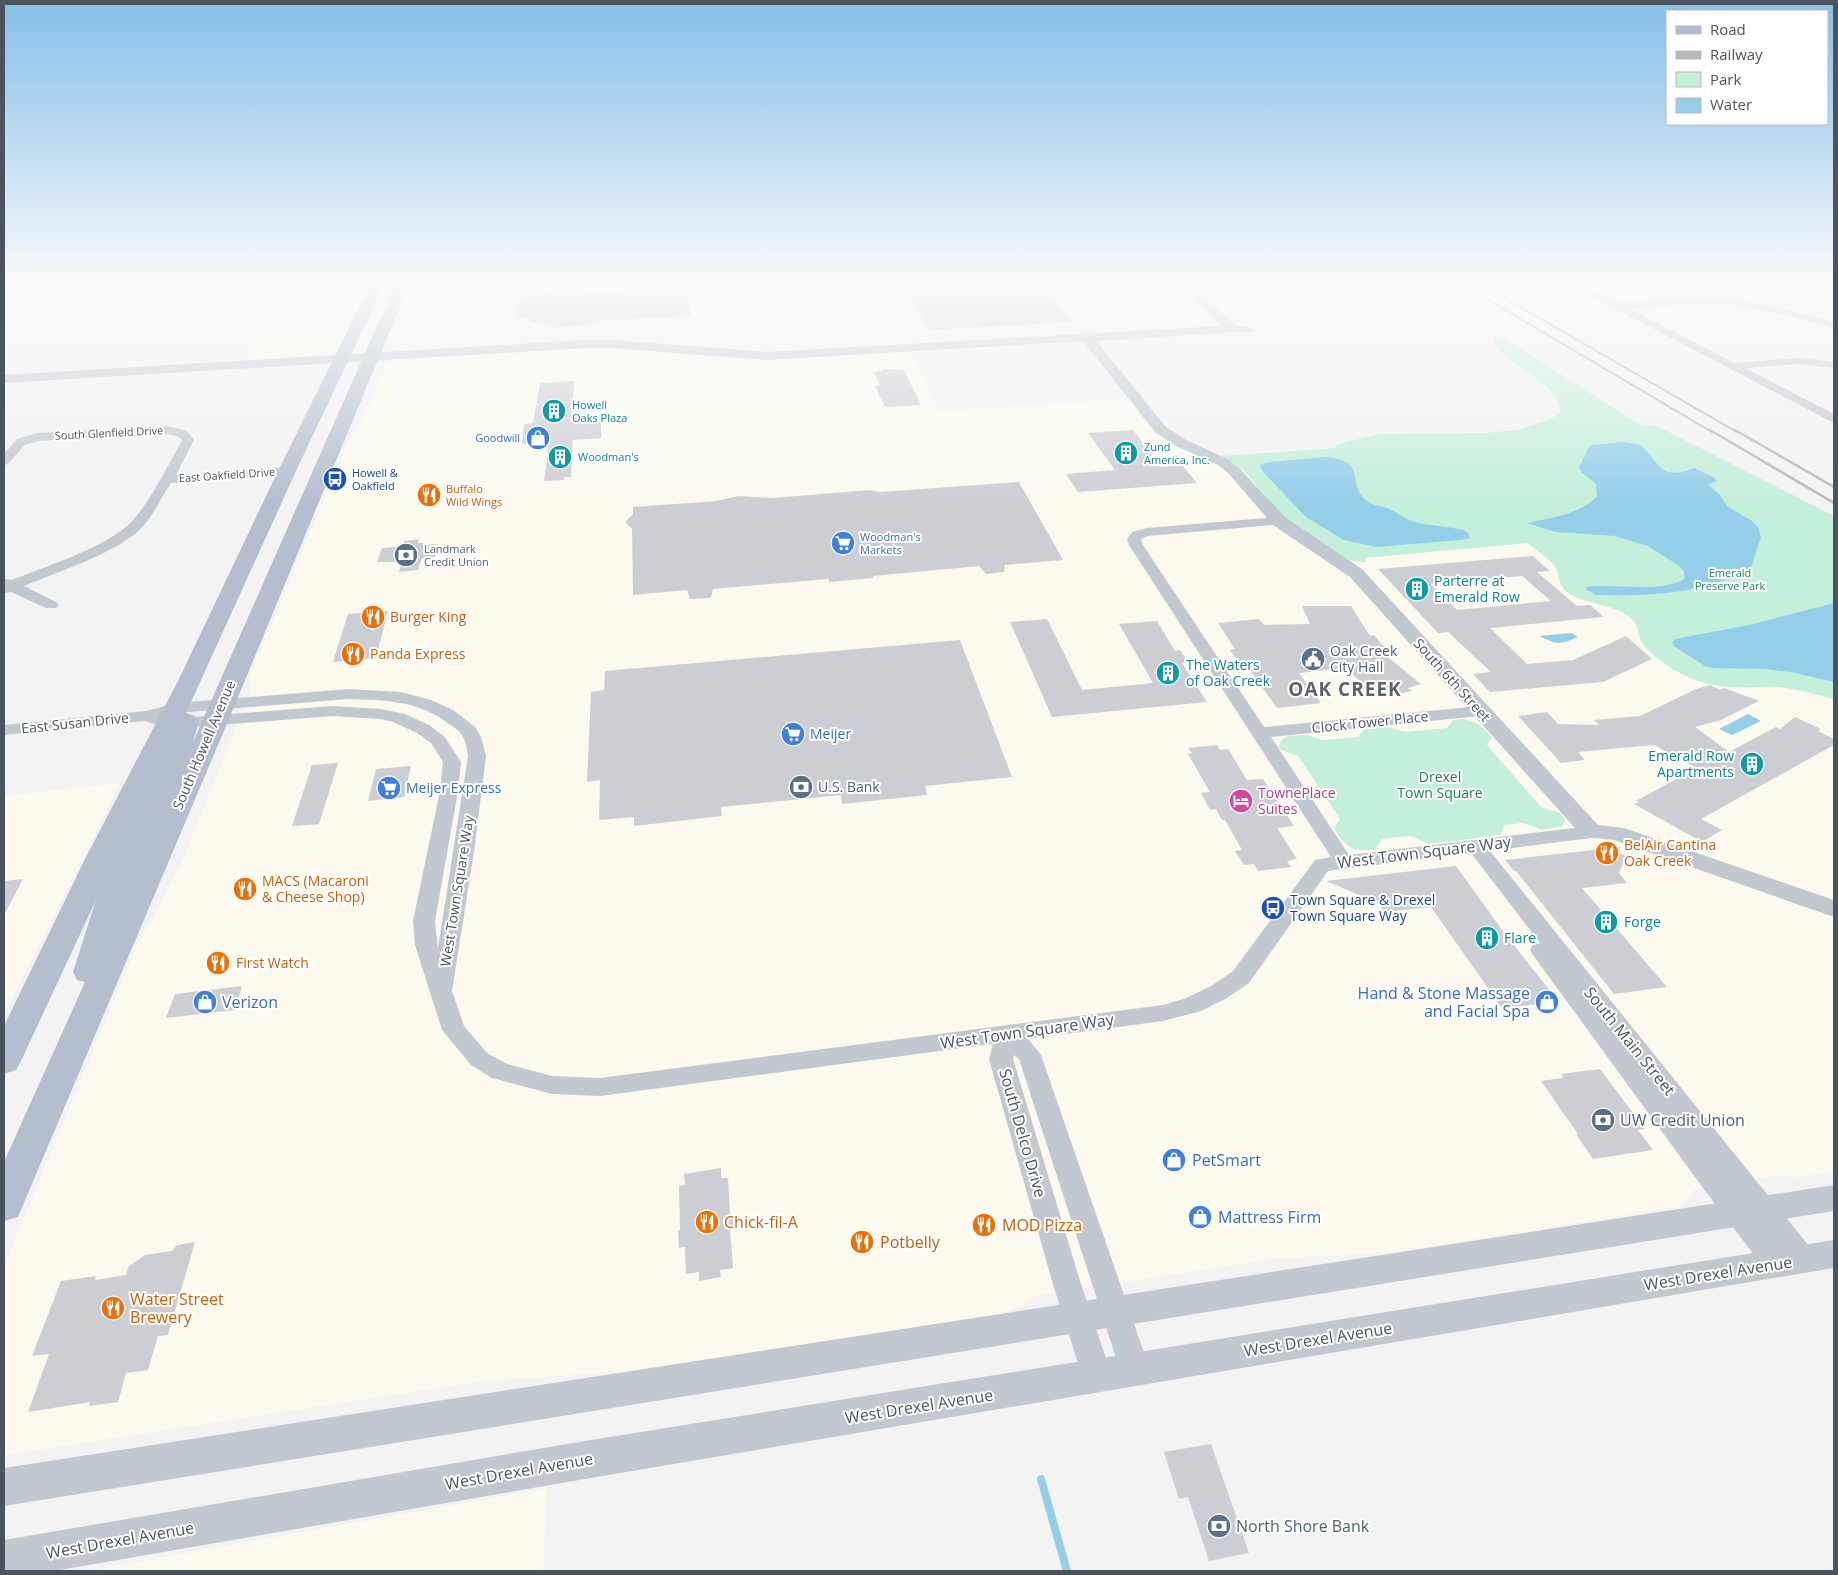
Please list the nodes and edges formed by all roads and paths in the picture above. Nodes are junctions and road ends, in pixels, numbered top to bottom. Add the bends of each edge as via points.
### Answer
1 (334, 358) edge
2 (342, 358) edge
3 (344, 358) edge
4 (372, 358) edge
5 (1094, 358) edge
6 (1720, 358) edge
7 (1834, 365) edge
8 (1734, 366) junction
9 (4, 379) edge
10 (319, 408) junction
11 (1834, 419) edge
12 (332, 449) junction
13 (4, 461) edge
14 (323, 469) junction
15 (287, 470) junction
16 (167, 479) junction
17 (1279, 521) junction
18 (297, 529) junction
19 (6, 586) edge
20 (51, 605) dead end
21 (1480, 711) junction
22 (186, 716) junction
23 (4, 730) edge
24 (1260, 733) junction
25 (1591, 832) junction
26 (1469, 847) junction
27 (1344, 861) junction
28 (1834, 909) edge
29 (441, 995) junction
30 (1008, 1034) junction
31 (4, 1061) edge
32 (1834, 1198) edge
33 (4, 1205) edge
34 (1751, 1211) junction
35 (1805, 1259) edge
36 (1116, 1311) junction
37 (1078, 1317) junction
38 (1135, 1370) junction
39 (1097, 1376) junction
40 (4, 1487) edge
41 (4, 1560) edge

1 - 9 street
2 - 10 main road, South Howell Avenue
3 - 12 main road via 353,366 338,399
4 - 12 main road, South Howell Avenue
5 - 17 street, South 6th Street via 1114,373 1161,430 1223,462
6 - 8 street
7 - 8 street via 1791,362
8 - 11 street
10 - 14 main road via 317,434 305,461
10 - 15 main road, South Howell Avenue
12 - 14 main road, South Howell Avenue
13 - 16 street, South Glenfield Drive via 27,439 124,431 174,431 188,440
14 - 18 main road, South Howell Avenue
15 - 16 street, East Oakfield Drive
15 - 18 main road via 300,472 307,478 295,505
15 - 22 main road, South Howell Avenue
16 - 19 street, South Glenfield Drive via 130,531 104,547
17 - 21 street, South 6th Street via 1356,573
17 - 24 street via 1146,532 1137,534 1134,539
18 - 22 main road, South Howell Avenue
19 - 20 street
21 - 24 street, Clock Tower Place
21 - 25 street, South 6th Street
22 - 23 street, East Susan Drive
22 - 29 street, West Town Square Way via 358,711 399,718 438,740 452,762 424,920 426,946
22 - 29 street, West Town Square Way via 355,694 392,696 425,703 448,714 467,729 477,756
22 - 31 main road, South Howell Avenue via 100,859
22 - 33 main road, South Howell Avenue via 70,1051
24 - 27 street
25 - 26 street, West Town Square Way
25 - 28 street via 1616,833
26 - 27 street, West Town Square Way
26 - 34 street, South Main Street via 1601,1028
27 - 30 street, West Town Square Way via 1322,865 1241,977 1219,992 1163,1013
29 - 30 street, West Town Square Way via 454,1030 479,1059 500,1071 552,1085 600,1087
30 - 36 street, South Delco Drive via 1029,1055
30 - 37 street, South Delco Drive via 1001,1059
32 - 34 street
34 - 35 street, South Main Street
34 - 36 street
35 - 38 street, West Drexel Avenue
36 - 37 street
36 - 38 street, South Delco Drive
37 - 39 street, South Delco Drive
37 - 40 street
38 - 39 street, West Drexel Avenue
39 - 41 street, West Drexel Avenue

